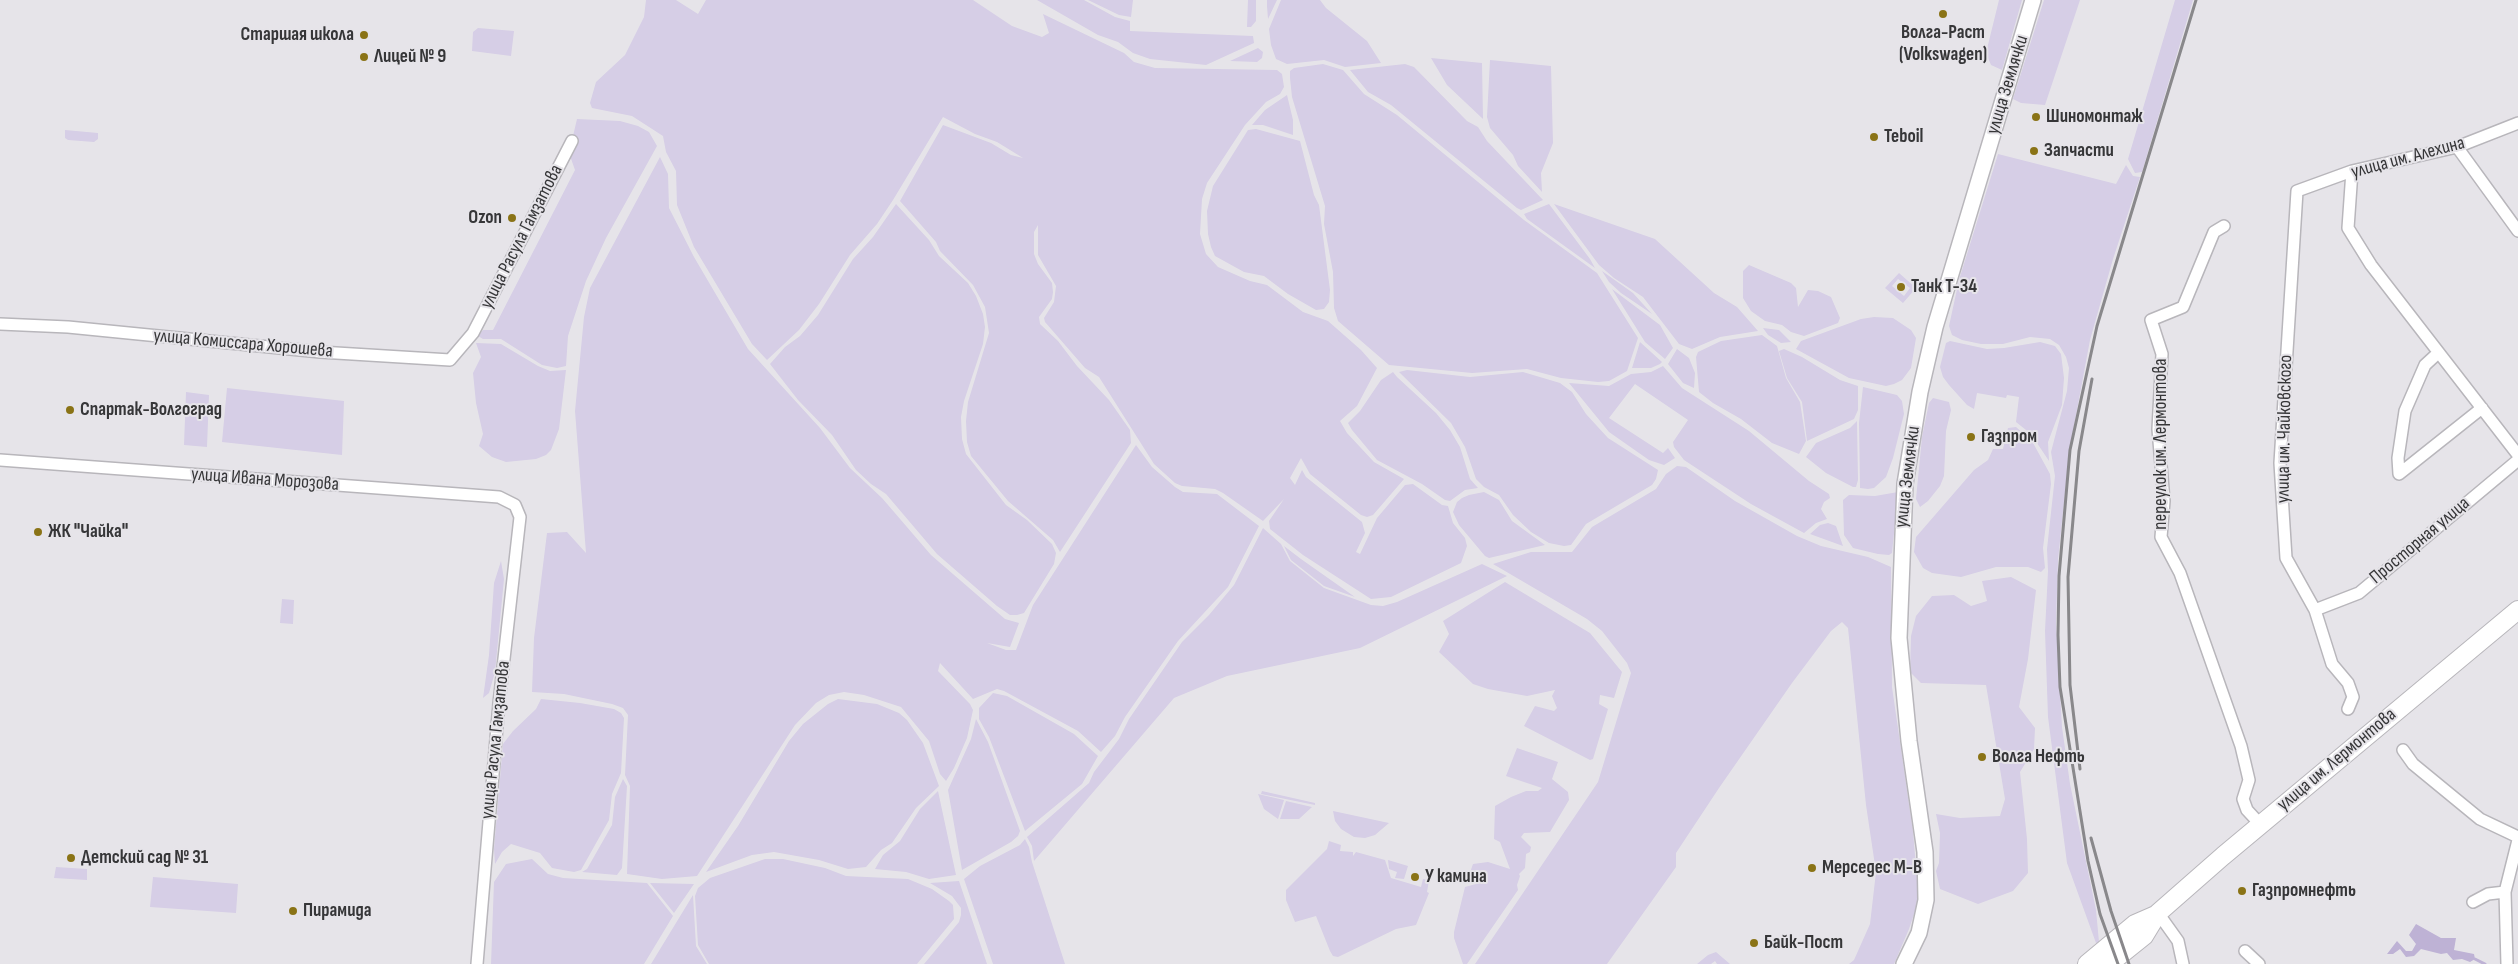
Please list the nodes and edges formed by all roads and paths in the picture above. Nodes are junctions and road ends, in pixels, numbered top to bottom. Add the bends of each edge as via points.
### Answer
1 (2033, 0) edge
2 (2518, 123) edge
3 (572, 141) dead end
4 (2457, 147) junction
5 (2352, 171) junction
6 (2296, 191) joint
7 (2224, 226) dead end
8 (2518, 231) edge
9 (0, 324) edge
10 (473, 333) joint
11 (2438, 353) junction
12 (2482, 408) junction
13 (2518, 455) edge
14 (0, 460) edge
15 (2518, 460) edge
16 (520, 517) joint
17 (2315, 610) junction
18 (2518, 610) edge
19 (2348, 709) dead end
20 (2403, 750) dead end
21 (2260, 824) junction
22 (2518, 839) edge
23 (2505, 892) junction
24 (2473, 902) dead end
25 (2158, 914) junction
26 (2245, 951) dead end
27 (477, 964) edge
28 (1904, 964) edge
29 (2088, 964) edge
30 (2109, 964) edge
31 (2183, 964) edge
32 (2259, 964) edge
33 (2506, 964) edge

1 - 28 main road, улица Землячки via 1935,327 1920,392 1905,484 1899,638 1925,852 1926,900 1919,933
2 - 4 street, улица им. Алехина
3 - 10 street, улица Расула Гамзатова
4 - 5 street, улица им. Алехина
4 - 8 street
5 - 6 street, улица им. Алехина
5 - 11 street via 2348,228 2371,265
6 - 17 street, улица им. Чайковского via 2280,463 2286,558
7 - 21 street, переулок им. Лермонтова via 2214,232 2183,307 2151,320 2162,354 2158,429 2164,502 2160,537 2180,573 2241,746 2249,780 2243,799 2247,810
9 - 10 street, улица Комиссара Хорошева via 450,360
11 - 12 street
11 - 12 street via 2424,366 2405,411 2398,458 2399,474
12 - 13 street
14 - 16 street, улица Ивана Морозова via 498,498 515,505
15 - 17 street, Просторная улица via 2359,593
16 - 27 street, улица Расула Гамзатова via 499,703
17 - 19 street, улица им. Чайковского via 2332,664 2348,683 2353,697
18 - 21 highway, улица им. Лермонтова
20 - 22 street via 2413,764 2480,819
21 - 25 highway, улица им. Лермонтова
22 - 23 street
23 - 24 street via 2488,894
23 - 33 street
25 - 29 highway via 2135,924
25 - 30 highway via 2144,936
25 - 31 street via 2178,942
26 - 32 street

